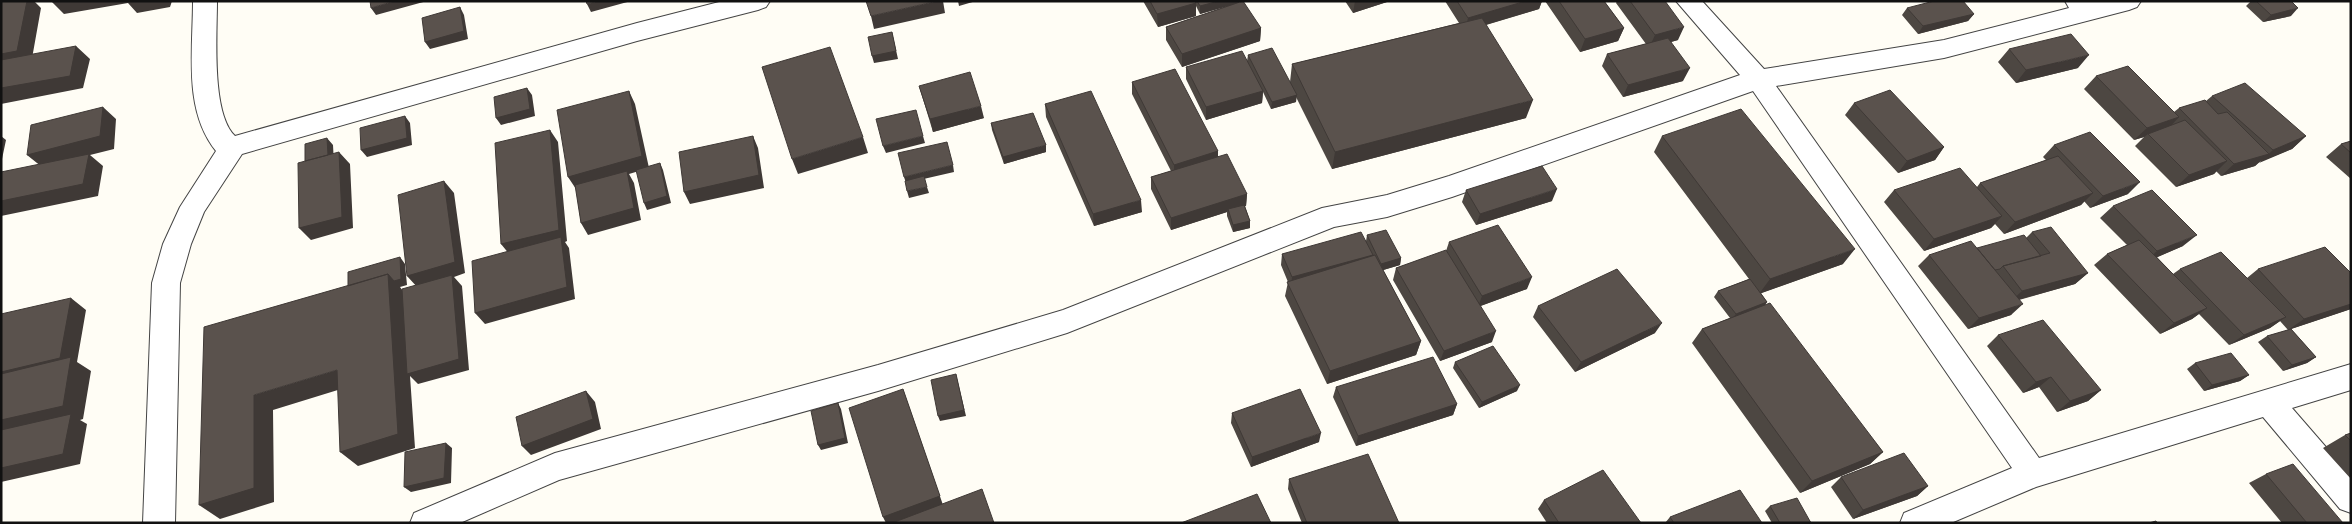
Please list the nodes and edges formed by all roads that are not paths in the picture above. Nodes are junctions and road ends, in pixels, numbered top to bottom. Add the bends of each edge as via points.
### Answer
1 (205, 1) edge
2 (758, 1) edge
3 (1688, 1) edge
4 (2129, 1) edge
5 (2084, 6) edge
6 (1758, 79) junction
7 (234, 146) junction
8 (2351, 377) edge
9 (2270, 403) junction
10 (2033, 474) junction
11 (2351, 499) edge
12 (159, 523) edge
13 (425, 523) edge
14 (1915, 523) edge

1 - 7 street via 204,91 215,131 228,148
2 - 7 street via 636,32
3 - 6 street
4 - 5 street
5 - 6 street via 1944,49
6 - 10 street
6 - 13 street via 1452,186 1387,206 1331,216 1067,320 841,389 555,467
7 - 12 street via 193,208 177,244 166,283
8 - 9 street
9 - 10 street
9 - 11 street
10 - 14 street

